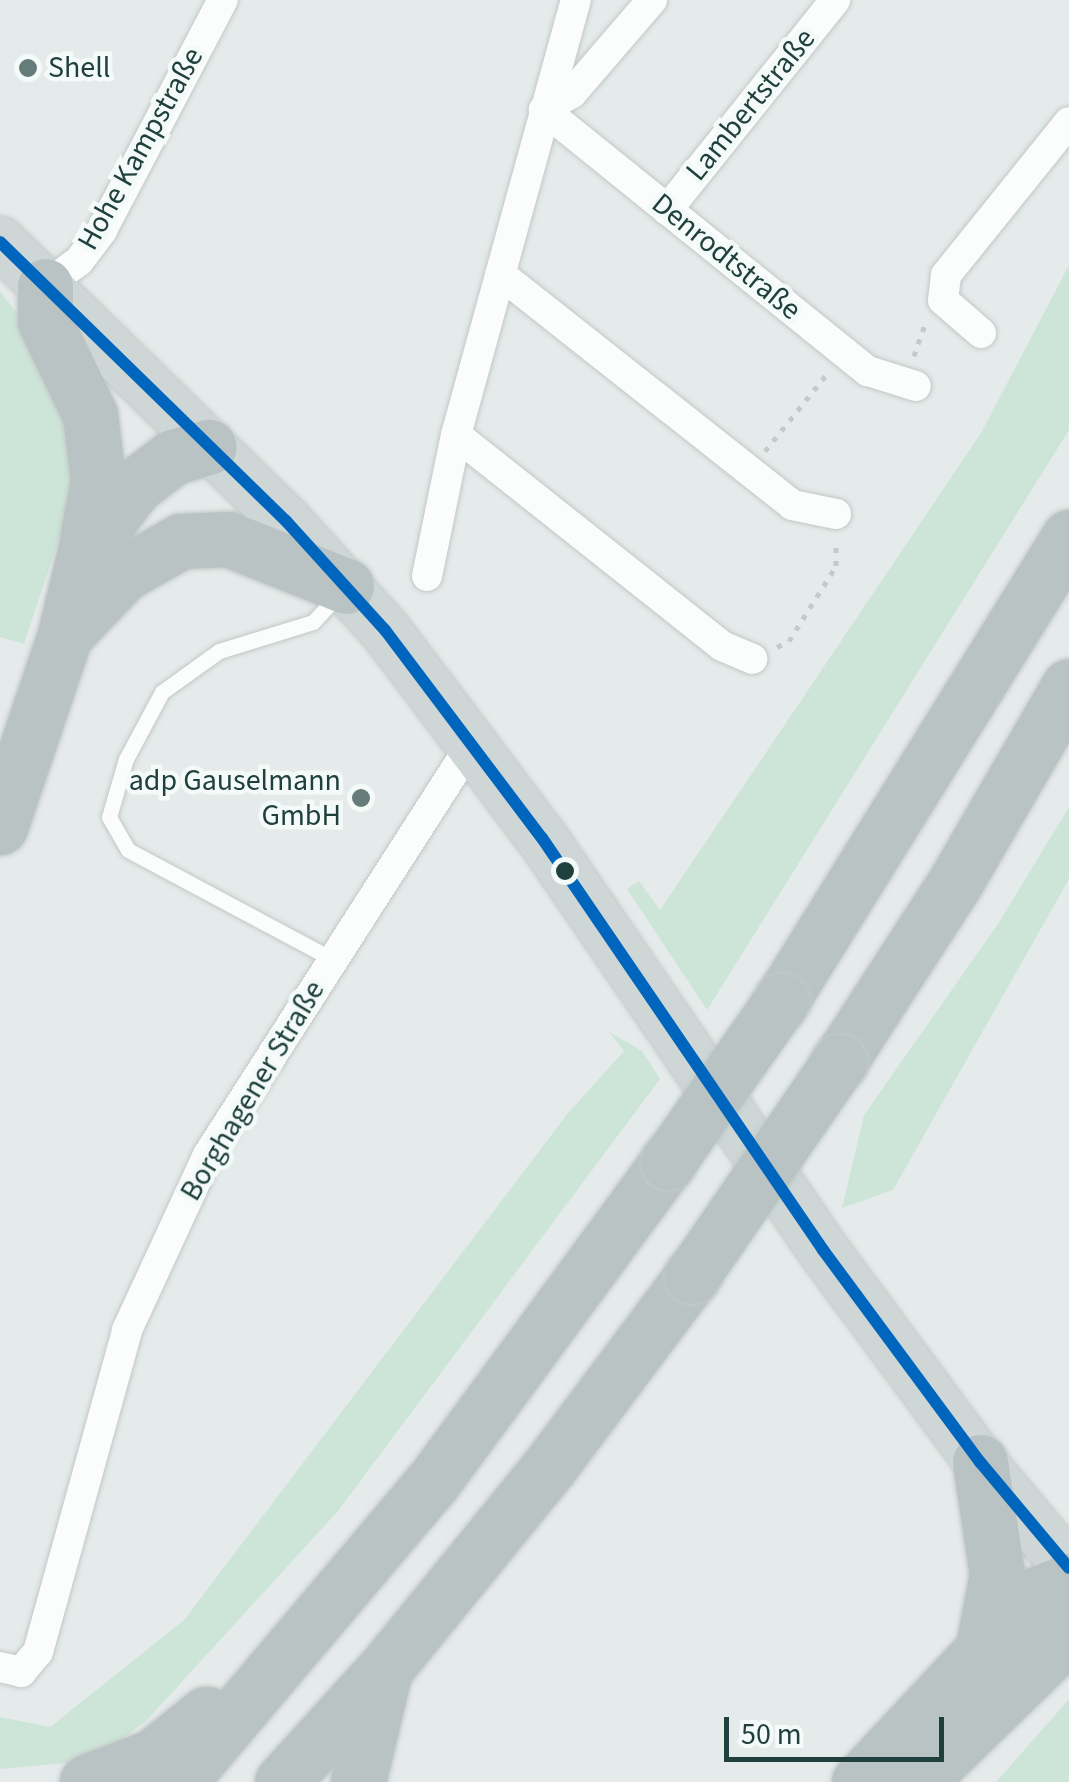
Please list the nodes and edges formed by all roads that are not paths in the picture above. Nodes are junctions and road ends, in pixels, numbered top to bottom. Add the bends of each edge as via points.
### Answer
1 (223, 0) edge
2 (576, 0) edge
3 (652, 0) edge
4 (835, 0) edge
5 (544, 110) junction
6 (1069, 122) edge
7 (667, 210) junction
8 (0, 242) edge
9 (500, 274) junction
10 (45, 286) junction
11 (981, 333) dead end
12 (911, 384) road end
13 (456, 435) junction
14 (210, 447) junction
15 (836, 514) road end
16 (1069, 537) edge
17 (85, 552) junction
18 (427, 576) dead end
19 (346, 586) junction
20 (76, 622) junction
21 (752, 660) road end
22 (1069, 686) edge
23 (473, 742) junction
24 (0, 827) edge
25 (332, 959) junction
26 (980, 1462) junction
27 (1069, 1568) edge
28 (1069, 1582) edge
29 (314, 1627) junction
30 (1069, 1635) edge
31 (983, 1648) junction
32 (0, 1667) edge
33 (385, 1669) junction
34 (87, 1782) edge
35 (179, 1782) edge
36 (282, 1782) edge
37 (358, 1782) edge
38 (859, 1782) edge
39 (918, 1782) edge

1 - 10 street, Hohe Kampstraße via 102,230 79,261
2 - 5 street
3 - 5 street via 572,93
4 - 7 street, Lambertstraße
5 - 7 street, Denrodtstraße
5 - 9 street
6 - 11 street via 946,276 943,300
7 - 12 street, Denrodtstraße via 868,371
8 - 10 main road
9 - 13 street
9 - 15 street via 792,505
10 - 14 main road
10 - 17 highway via 45,321 90,415 98,480
13 - 18 street
13 - 21 street via 722,646
14 - 17 highway via 173,458 135,486
14 - 19 main road
14 - 20 highway
16 - 29 highway, bridge via 781,1002 432,1483
17 - 20 highway
19 - 20 highway via 209,537 147,554
19 - 23 main road
19 - 25 lane via 314,622 219,651 162,692 126,758 109,817 128,850
20 - 24 highway
22 - 33 highway, bridge via 956,881 692,1276 550,1466
23 - 25 street, Borghagener Straße
23 - 26 main road via 823,1250
25 - 32 street, Borghagener Straße via 208,1155 127,1330 38,1652 21,1672
26 - 27 main road
26 - 31 highway via 998,1574
28 - 31 highway via 1033,1596
29 - 34 highway via 154,1756
29 - 35 highway
30 - 39 highway
31 - 38 highway
33 - 36 highway
33 - 37 highway

